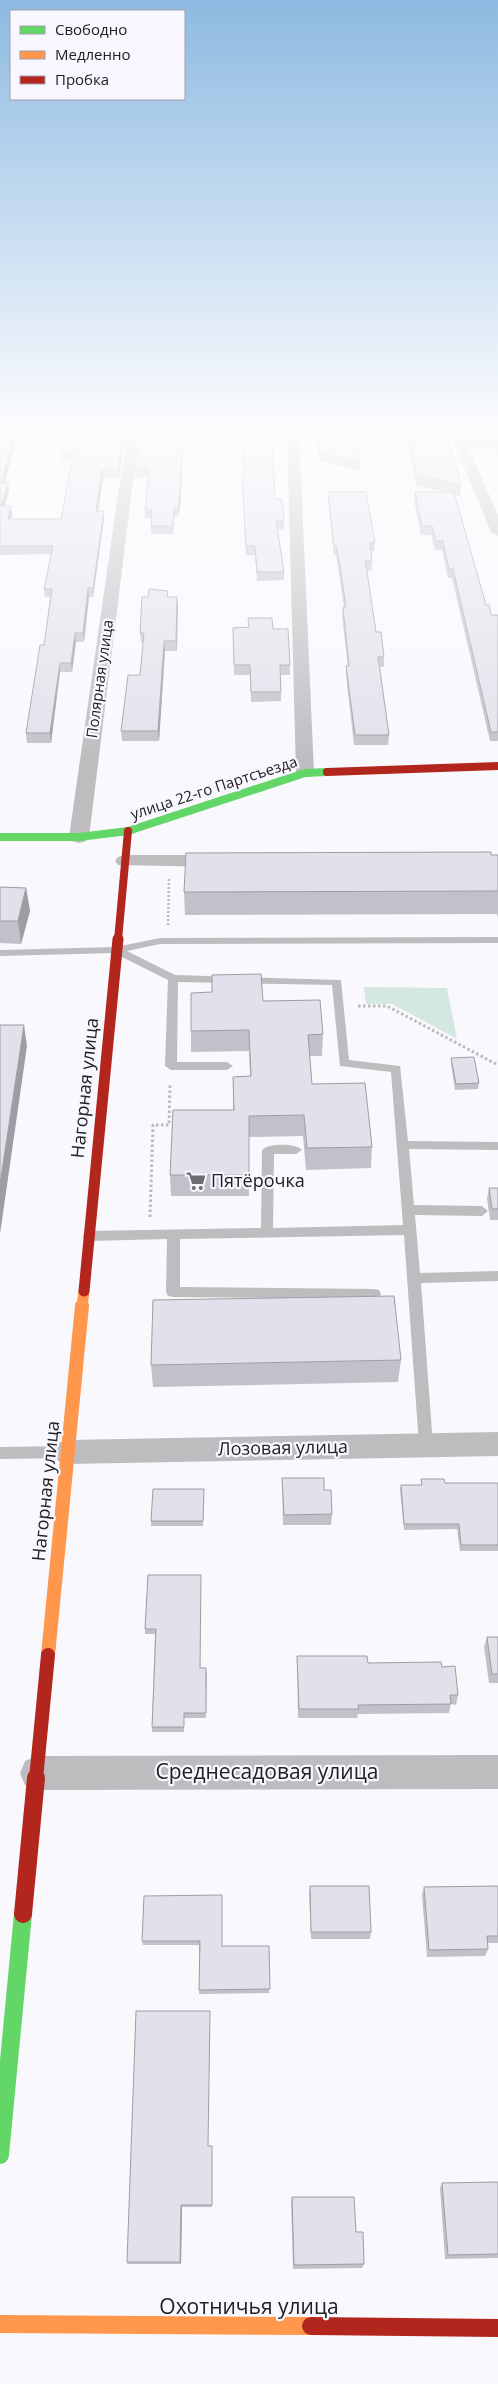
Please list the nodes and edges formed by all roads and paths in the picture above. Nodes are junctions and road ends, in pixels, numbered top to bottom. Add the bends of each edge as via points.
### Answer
1 (118, 543) edge
2 (297, 543) edge
3 (498, 766) edge
4 (305, 773) junction
5 (128, 831) junction
6 (0, 837) edge
7 (79, 837) junction
8 (125, 861) junction
9 (238, 861) edge
10 (498, 940) edge
11 (116, 950) junction
12 (0, 953) edge
13 (173, 978) junction
14 (339, 1006) junction
15 (498, 1065) edge
16 (171, 1066) junction
17 (226, 1066) dead end
18 (402, 1146) junction
19 (498, 1146) edge
20 (296, 1150) dead end
21 (408, 1210) junction
22 (482, 1210) dead end
23 (410, 1230) junction
24 (267, 1233) junction
25 (174, 1234) junction
26 (150, 1235) junction
27 (89, 1236) junction
28 (498, 1276) edge
29 (414, 1278) junction
30 (374, 1294) edge
31 (498, 1444) edge
32 (426, 1445) junction
33 (68, 1452) junction
34 (0, 1453) edge
35 (498, 1772) edge
36 (37, 1773) junction
37 (0, 2019) edge
38 (13, 2020) junction
39 (0, 2155) edge
40 (0, 2324) edge
41 (498, 2328) edge

1 - 7 street, Полярная улица
2 - 4 street
3 - 4 street, улица 22-го Партсъезда
4 - 5 street, улица 22-го Партсъезда
5 - 7 street, улица 22-го Партсъезда
5 - 8 street, Нагорная улица
6 - 7 street, улица 22-го Партсъезда
8 - 9 street
8 - 11 street, Нагорная улица
10 - 11 lane via 160,940
11 - 12 lane
11 - 13 lane
11 - 27 street, Нагорная улица
13 - 14 lane via 337,982
13 - 16 lane
14 - 15 path via 387,1006
14 - 18 lane via 344,1062 396,1069
16 - 17 lane
16 - 26 path via 169,1125 154,1125
18 - 19 lane
18 - 21 lane
20 - 24 lane via 268,1150
21 - 22 lane
21 - 23 lane
23 - 24 lane
23 - 29 lane
24 - 25 lane
25 - 26 lane
25 - 30 lane via 173,1292
26 - 27 lane
27 - 33 street, Нагорная улица
28 - 29 lane
29 - 32 lane
31 - 32 street, Лозовая улица
32 - 33 street, Лозовая улица
33 - 34 lane
33 - 36 street, Нагорная улица
35 - 36 street, Среднесадовая улица
36 - 38 street, Нагорная улица
37 - 38 street
38 - 39 street, Нагорная улица
40 - 41 street, Охотничья улица

